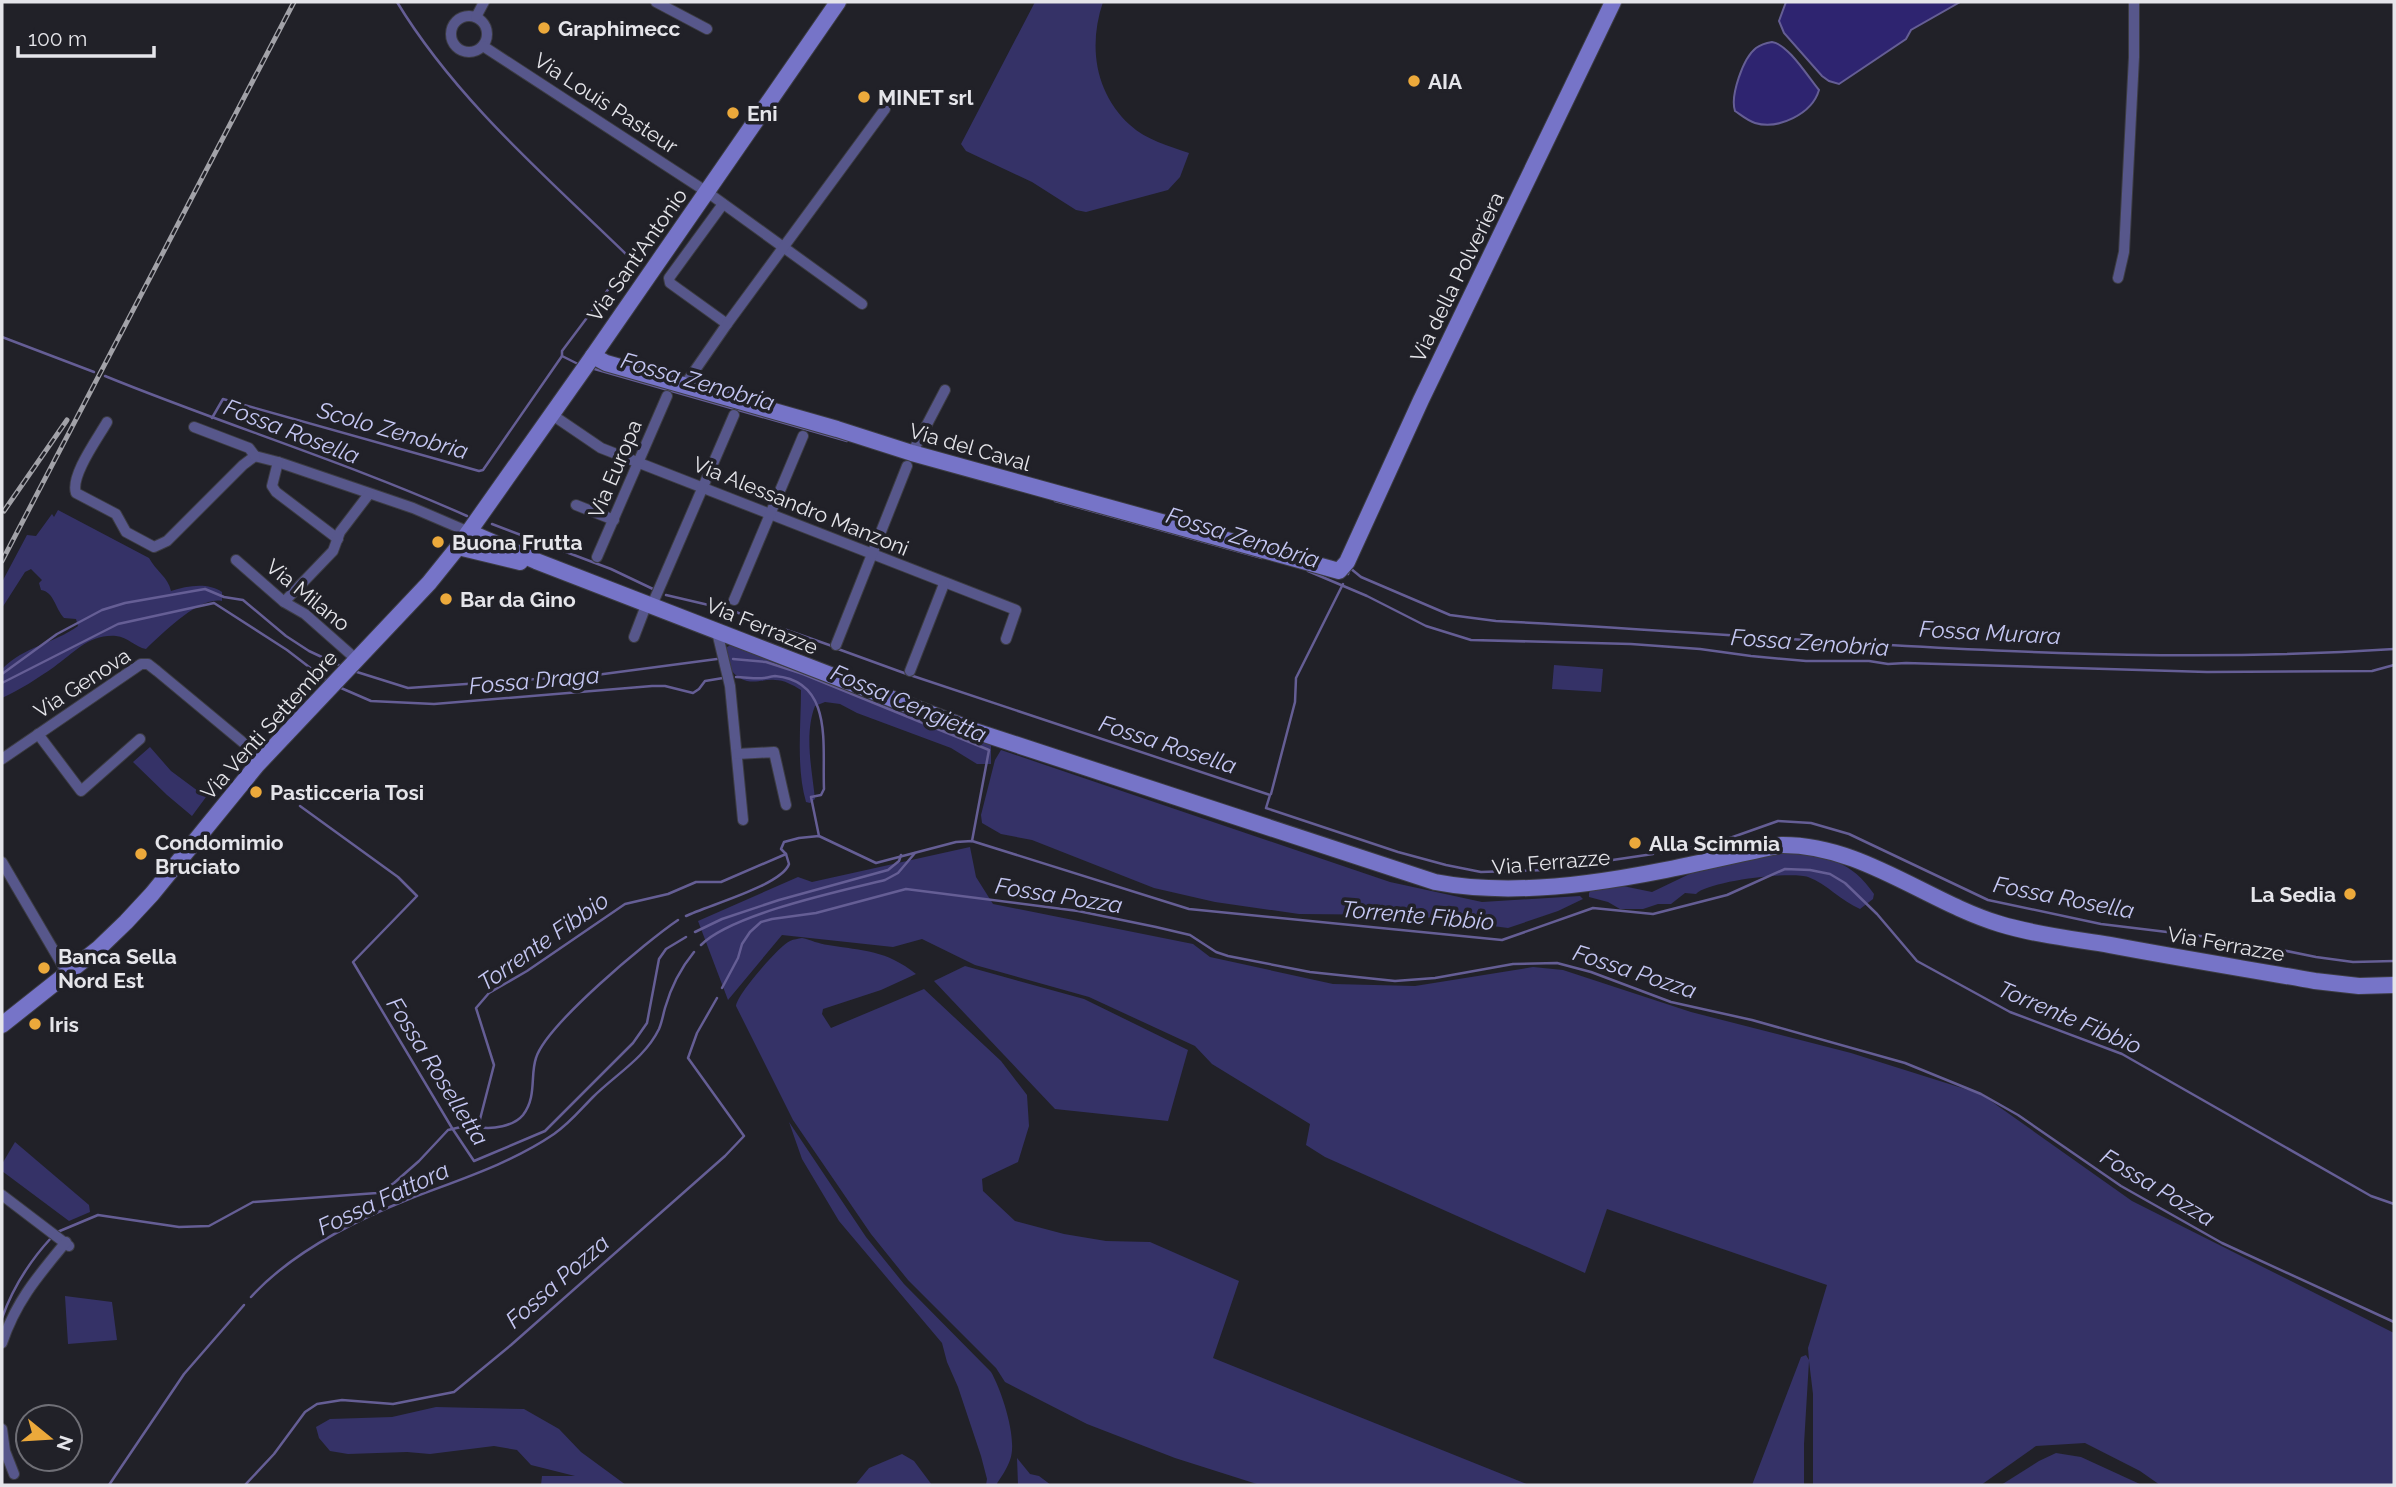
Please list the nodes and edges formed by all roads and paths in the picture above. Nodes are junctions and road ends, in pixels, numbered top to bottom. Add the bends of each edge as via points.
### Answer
1 (484, 2) edge
2 (656, 2) edge
3 (838, 2) edge
4 (1614, 2) edge
5 (2134, 2) edge
6 (476, 17) junction
7 (707, 29) dead end
8 (483, 46) junction
9 (885, 109) dead end
10 (707, 192) junction
11 (723, 204) junction
12 (784, 248) junction
13 (2118, 278) dead end
14 (862, 304) dead end
15 (727, 324) junction
16 (593, 356) junction
17 (684, 386) junction
18 (945, 390) dead end
19 (667, 396) dead end
20 (551, 414) junction
21 (734, 415) dead end
22 (107, 422) dead end
23 (194, 427) dead end
24 (803, 436) dead end
25 (255, 456) junction
26 (910, 459) junction
27 (278, 462) junction
28 (639, 463) junction
29 (703, 487) junction
30 (369, 494) junction
31 (576, 505) dead end
32 (770, 514) junction
33 (614, 520) junction
34 (469, 531) junction
35 (338, 538) junction
36 (458, 547) junction
37 (871, 554) junction
38 (597, 557) dead end
39 (236, 560) dead end
40 (536, 561) junction
41 (1339, 571) joint
42 (944, 584) junction
43 (734, 600) dead end
44 (284, 601) junction
45 (650, 604) junction
46 (717, 632) junction
47 (634, 637) dead end
48 (1006, 639) dead end
49 (835, 645) dead end
50 (356, 660) junction
51 (909, 671) dead end
52 (38, 734) junction
53 (139, 739) dead end
54 (737, 754) junction
55 (2, 759) edge
56 (263, 759) junction
57 (786, 805) dead end
58 (743, 820) dead end
59 (2, 862) edge
60 (67, 973) junction
61 (2394, 985) edge
62 (2, 1025) edge
63 (2, 1195) edge
64 (2, 1343) edge
65 (2, 1429) edge
66 (14, 1474) dead end

1 - 6 street
2 - 7 street
3 - 10 street, Via Sant'Antonio
4 - 41 street, Via della Polveriera
5 - 13 street via 2124,252
6 - 8 street via 487,30
6 - 8 street via 463,17 453,24 452,42 467,53
8 - 10 street, Via Louis Pasteur
9 - 12 street
10 - 11 street, Via Louis Pasteur
10 - 16 street, Via Sant'Antonio
11 - 12 street, Via Louis Pasteur
11 - 15 street via 669,278
12 - 14 street, Via Louis Pasteur
12 - 15 street
15 - 17 street
16 - 17 street, Via del Caval
16 - 20 street, Via Sant'Antonio
17 - 26 street, Via del Caval via 837,429
18 - 26 street
19 - 28 street, Via Europa
20 - 28 street, Via Alessandro Manzoni via 601,448
20 - 34 street, Via Sant'Antonio
21 - 29 street
22 - 25 street via 74,488 116,514 125,532 154,547 167,541
23 - 25 street via 249,447
24 - 32 street
25 - 27 street
26 - 37 street
26 - 41 street, Via del Caval
27 - 30 street
27 - 35 street via 272,486 276,492
28 - 29 street, Via Alessandro Manzoni
28 - 33 street, Via Europa
29 - 32 street, Via Alessandro Manzoni
29 - 45 street
30 - 34 street
30 - 35 street
31 - 33 street
32 - 37 street, Via Alessandro Manzoni
32 - 43 street
33 - 38 street, Via Europa
34 - 36 street, Via Venti Settembre
34 - 40 street
35 - 44 street via 333,551
36 - 40 street via 514,562
36 - 50 street, Via Venti Settembre
37 - 42 street, Via Alessandro Manzoni
37 - 49 street
39 - 44 street, Via Milano
40 - 45 street, Via Ferrazze
42 - 48 street, Via Alessandro Manzoni via 1016,610
42 - 51 street
44 - 50 street, Via Milano
45 - 46 street, Via Ferrazze
45 - 47 street
46 - 54 street via 730,686
46 - 61 street, Via Ferrazze via 975,731 1435,882 1484,889 1568,885 1799,844 1845,856 1978,916 2026,930 2315,981
50 - 56 street, Via Venti Settembre
52 - 53 street, Via Genova via 81,791
52 - 55 street
52 - 56 street, Via Genova via 141,664 148,664
54 - 57 street via 774,752
54 - 58 street
56 - 60 street, Via Venti Settembre via 152,894
59 - 60 street
60 - 62 street, Via Venti Settembre
63 - 64 street via 68,1244 26,1291
65 - 66 street

